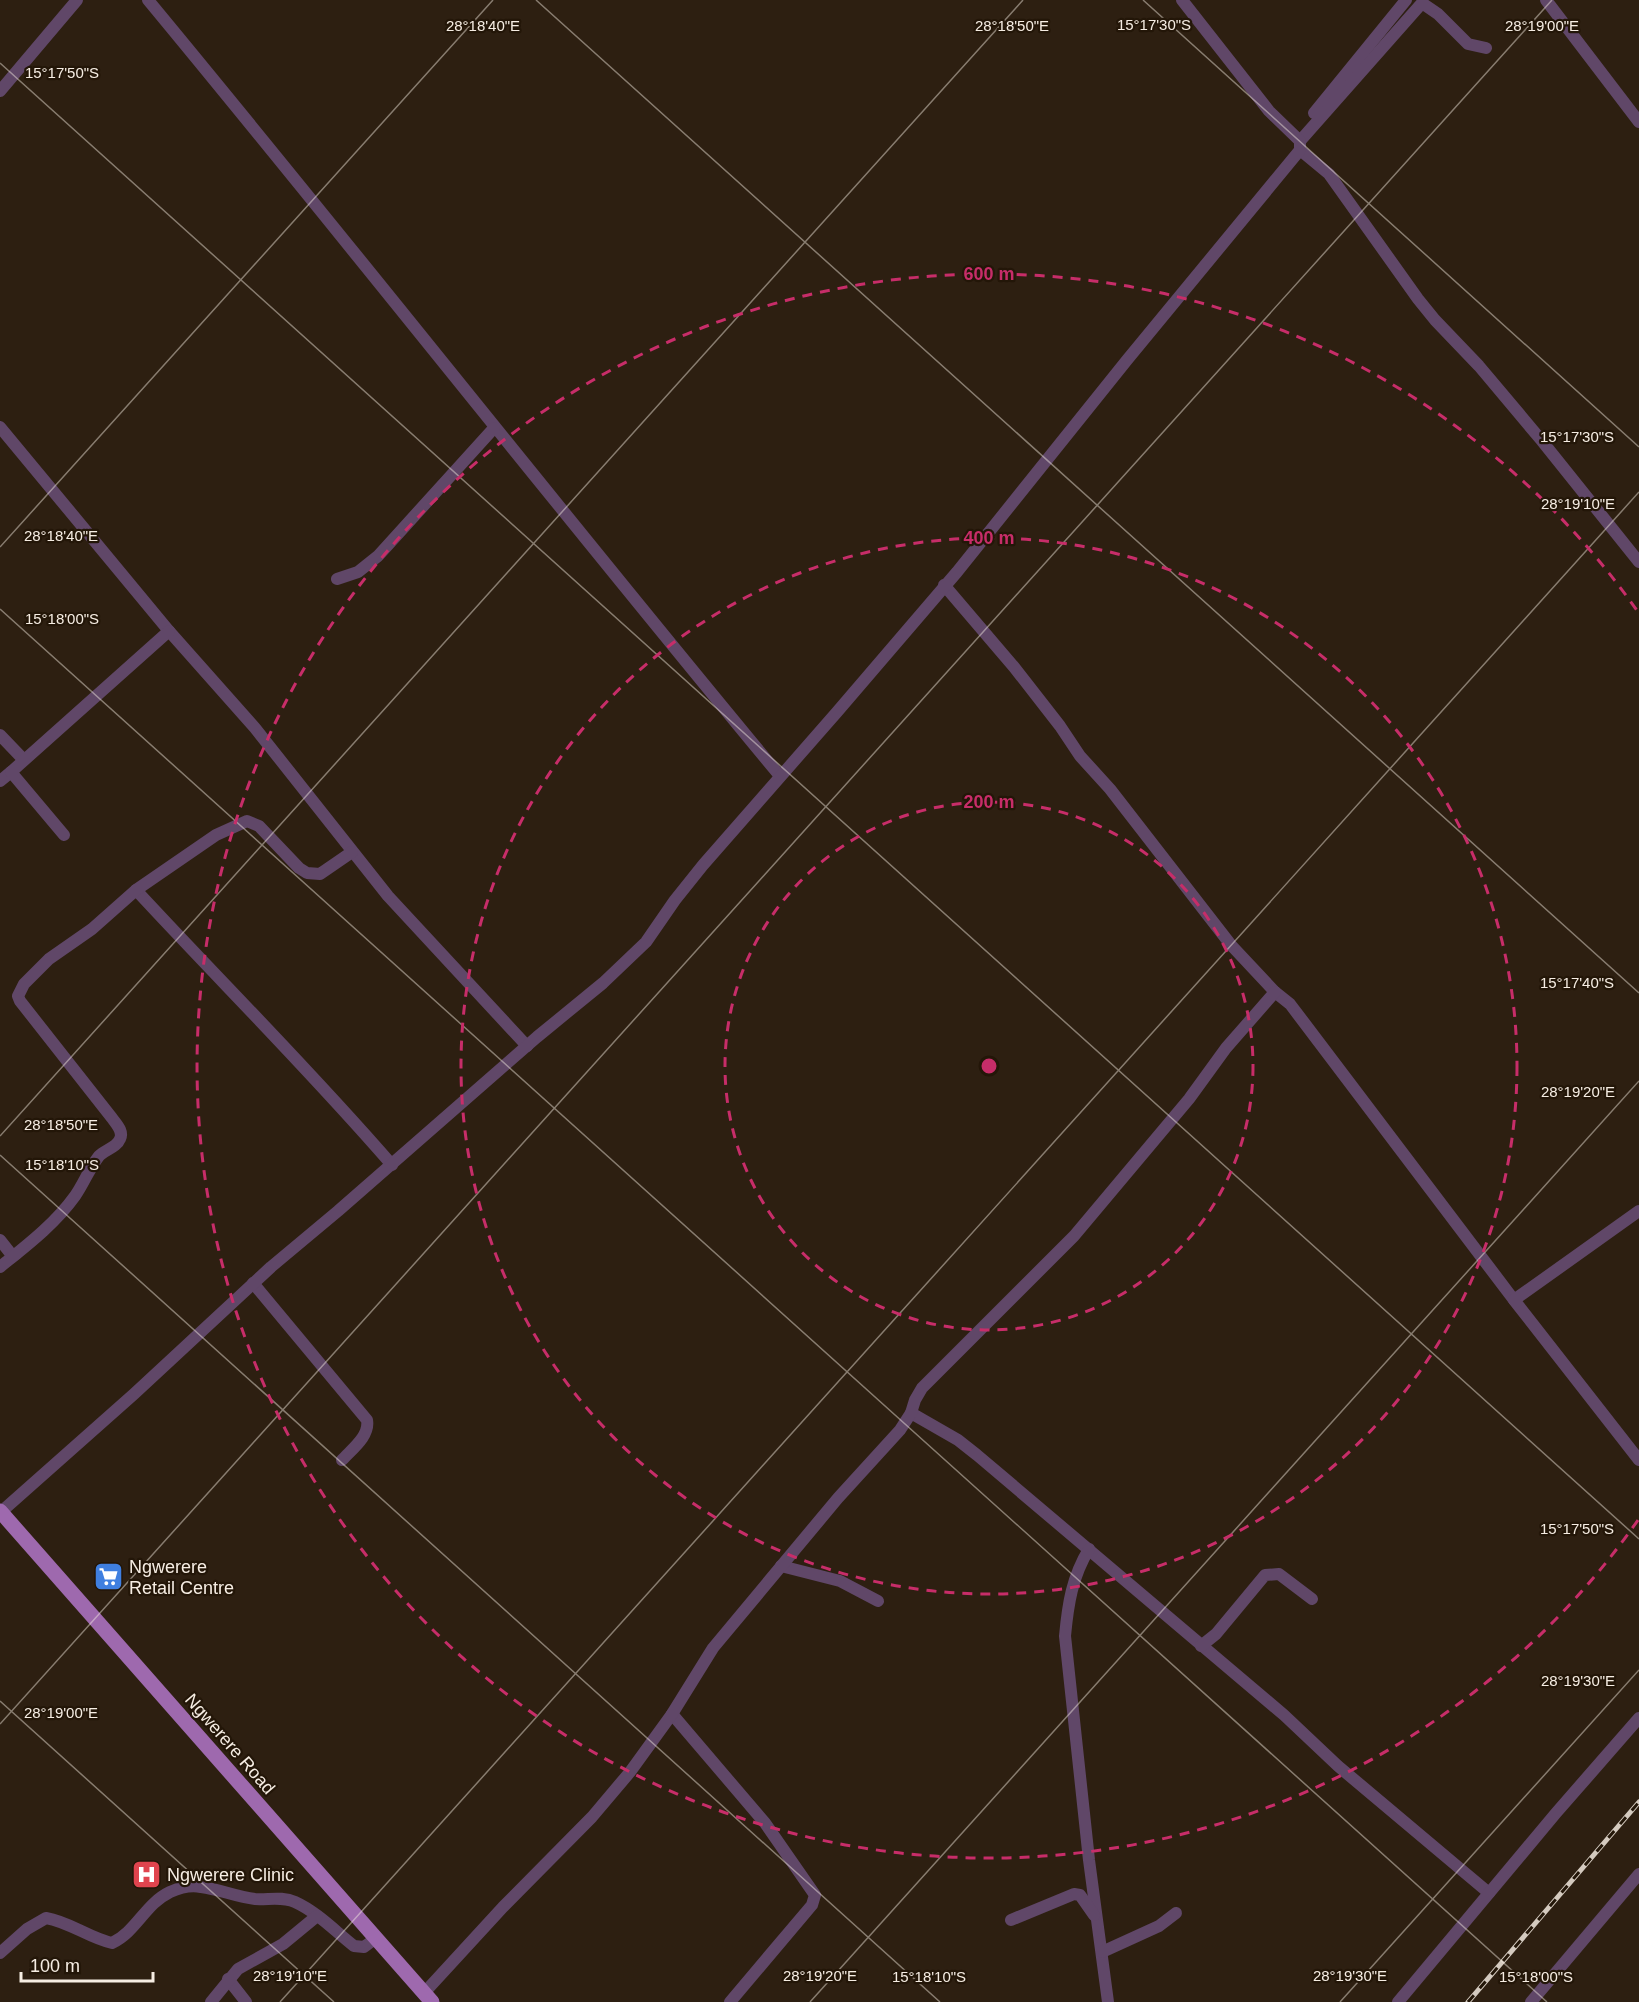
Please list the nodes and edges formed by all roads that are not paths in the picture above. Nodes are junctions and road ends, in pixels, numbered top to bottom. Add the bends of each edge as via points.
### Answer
1 (77, 0) edge
2 (148, 0) edge
3 (1182, 0) edge
4 (1406, 0) edge
5 (1546, 0) edge
6 (1486, 48) dead end
7 (0, 91) edge
8 (1639, 122) edge
9 (1300, 145) junction
10 (0, 427) edge
11 (494, 428) junction
12 (1639, 562) edge
13 (337, 579) dead end
14 (944, 585) junction
15 (169, 631) junction
16 (0, 735) edge
17 (23, 759) junction
18 (11, 772) junction
19 (780, 776) junction
20 (0, 781) edge
21 (63, 835) dead end
22 (352, 852) junction
23 (136, 890) junction
24 (1275, 992) junction
25 (527, 1046) junction
26 (392, 1165) junction
27 (1639, 1211) edge
28 (0, 1240) edge
29 (16, 1254) junction
30 (0, 1267) edge
31 (253, 1283) junction
32 (1514, 1300) junction
33 (911, 1413) junction
34 (342, 1460) dead end
35 (1639, 1460) edge
36 (0, 1511) edge
37 (1089, 1549) junction
38 (781, 1566) junction
39 (1312, 1599) dead end
40 (878, 1601) dead end
41 (1201, 1646) junction
42 (672, 1714) junction
43 (1639, 1718) edge
44 (1639, 1874) edge
45 (1489, 1893) junction
46 (1176, 1913) dead end
47 (317, 1916) junction
48 (1011, 1920) dead end
49 (1098, 1925) junction
50 (376, 1938) junction
51 (1102, 1952) junction
52 (0, 1953) edge
53 (228, 1979) junction
54 (428, 1997) edge
55 (211, 2002) edge
56 (246, 2002) edge
57 (730, 2002) edge
58 (1108, 2002) edge
59 (1398, 2002) edge
60 (1531, 2002) edge

1 - 7 street
2 - 11 street
3 - 9 street
4 - 9 street via 1314,113
5 - 8 street
6 - 9 street via 1468,44 1422,3
9 - 12 street via 1329,174 1418,300 1528,424
9 - 14 street
10 - 15 street
11 - 13 street via 378,556 358,573
11 - 19 street
14 - 19 street
14 - 24 street via 1014,667 1231,945
15 - 17 street
15 - 22 street via 255,728
16 - 17 street
17 - 18 street
18 - 20 street
18 - 21 street
19 - 25 street via 703,865 646,942
22 - 23 street via 320,874 307,873 258,826 247,821 216,835
22 - 25 street
23 - 26 street
23 - 29 street via 92,929 49,959 24,984 18,996 122,1136 101,1155 60,1214
24 - 32 street via 1319,1040
24 - 33 street via 1074,1236 922,1388
25 - 26 street
26 - 31 street
27 - 32 street
28 - 29 street via 11,1254
29 - 30 street
31 - 34 street via 367,1420 366,1433
31 - 36 street
32 - 35 street
33 - 37 street via 966,1445
33 - 38 street
36 - 50 main road, Ngwerere Road
37 - 41 street
37 - 49 street via 1074,1577 1065,1636
38 - 40 street via 840,1581
38 - 42 street via 713,1648
39 - 41 street via 1279,1574 1265,1575 1216,1634
41 - 45 street
42 - 54 street via 592,1817 503,1907
42 - 57 street via 765,1823 815,1895 812,1905
43 - 45 street
44 - 60 street
45 - 59 street
46 - 51 street via 1143,1934
47 - 50 street via 359,1948
47 - 52 street via 292,1901 256,1899 188,1886 156,1901 129,1932 112,1943 46,1918
47 - 53 street via 283,1944 237,1969
48 - 49 street via 1074,1894 1080,1895 1093,1911
49 - 51 street
50 - 54 main road, Ngwerere Road
51 - 58 street
53 - 55 street
53 - 56 street

